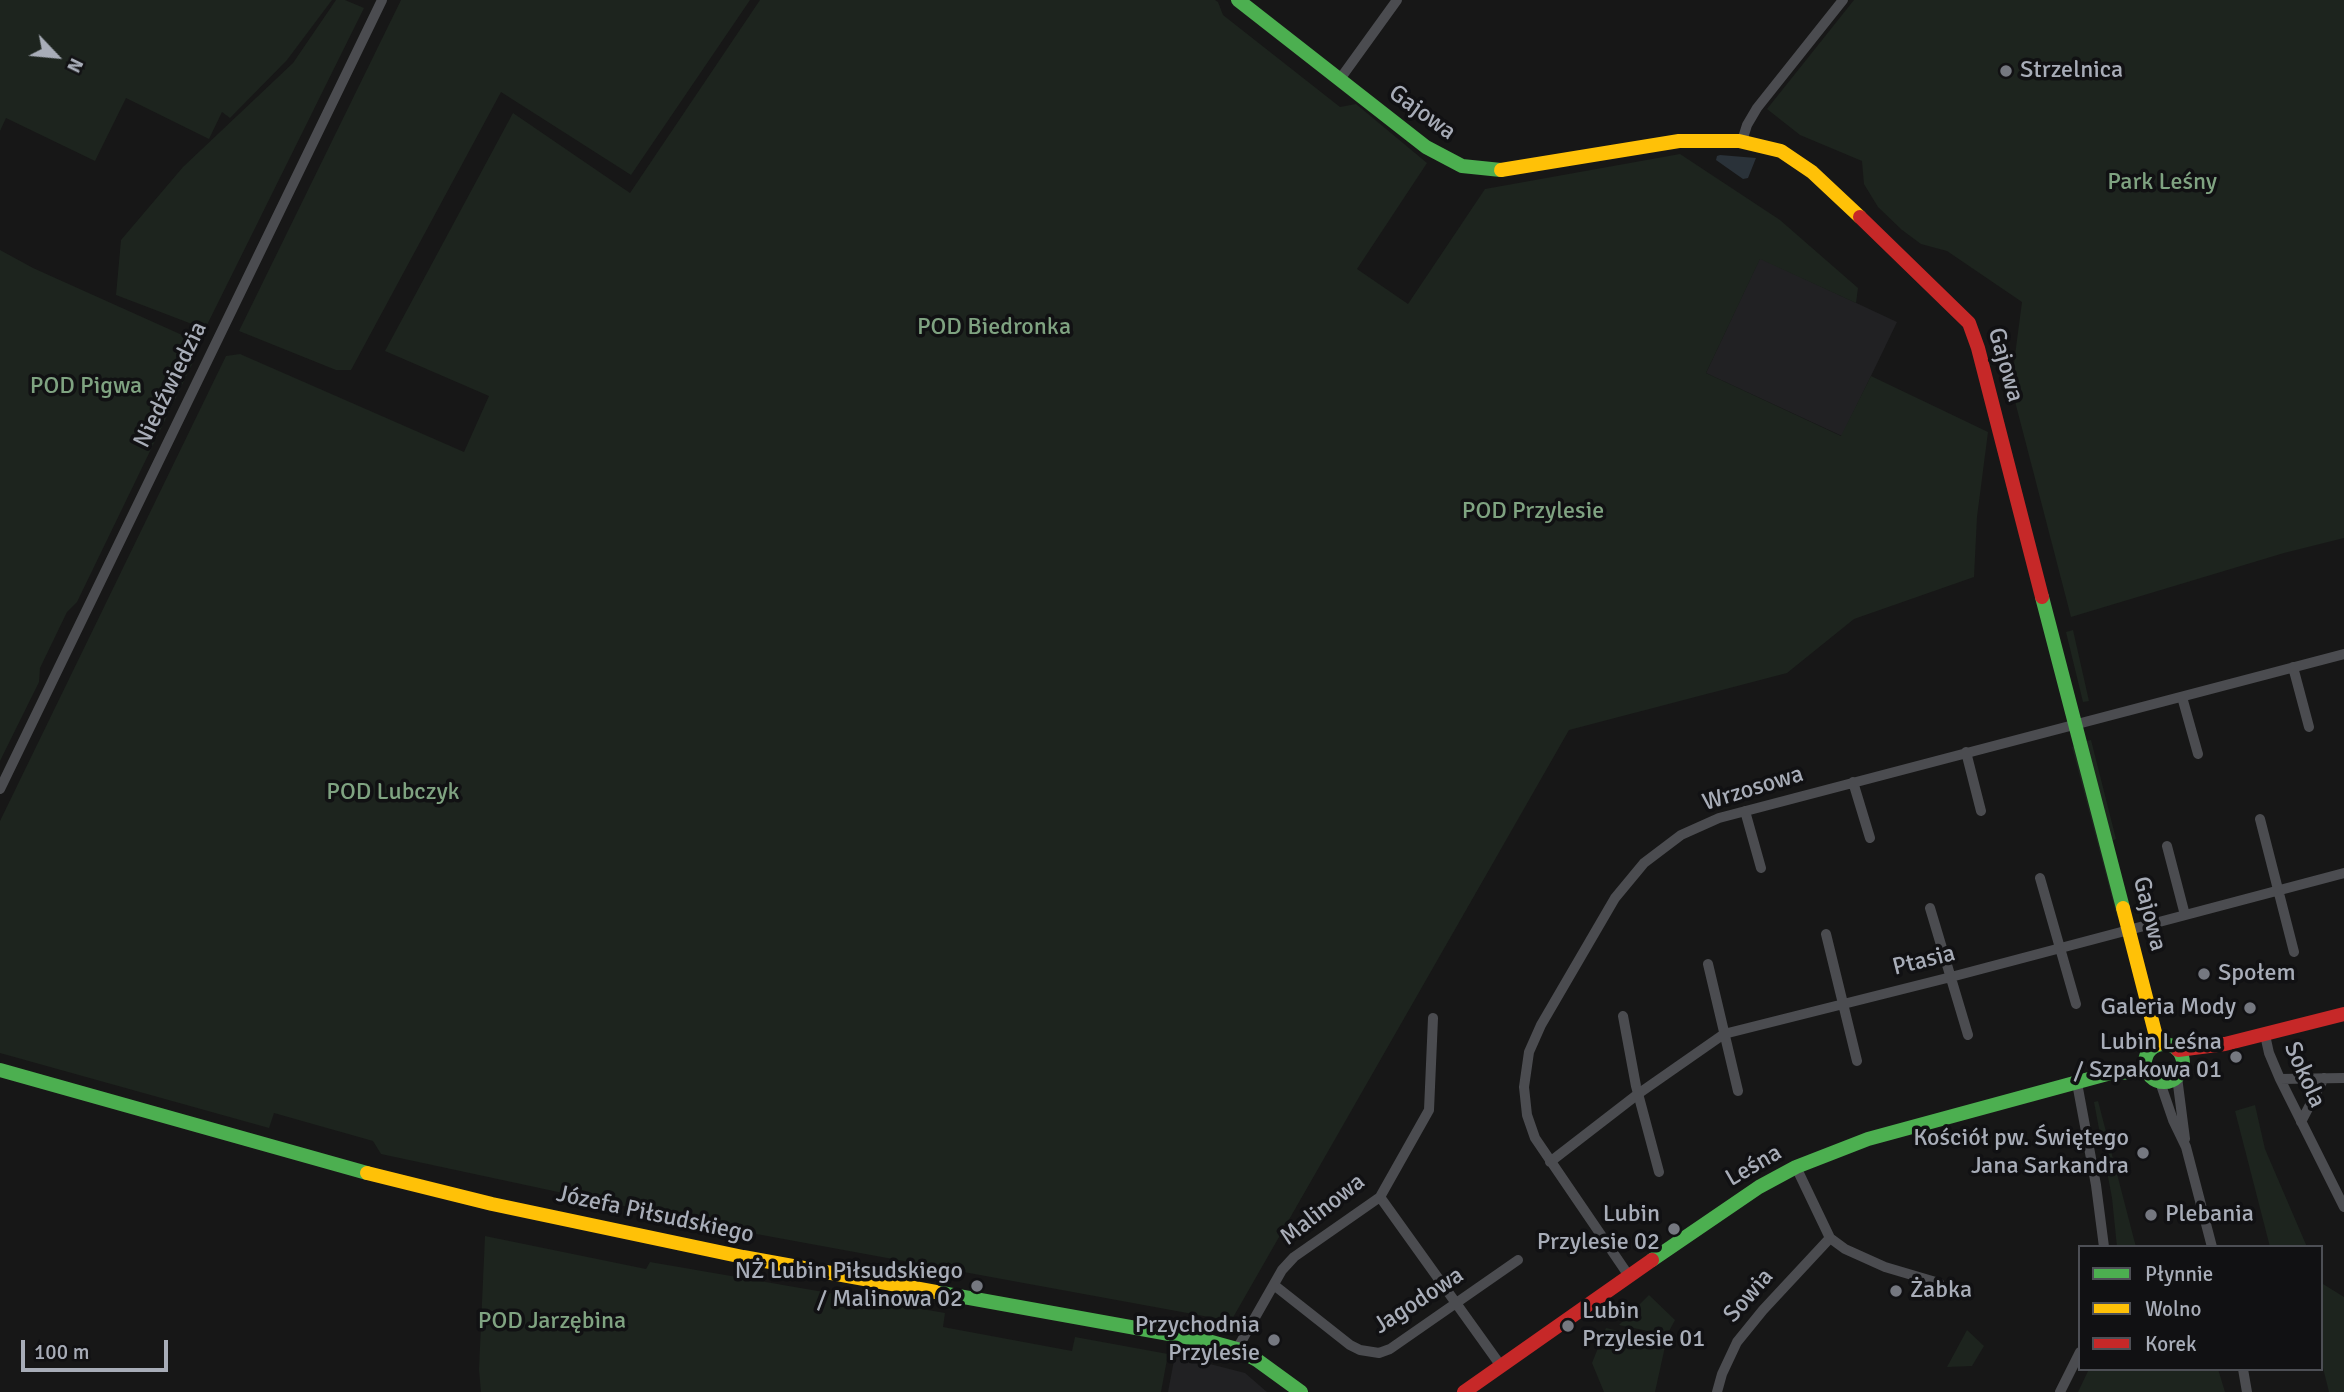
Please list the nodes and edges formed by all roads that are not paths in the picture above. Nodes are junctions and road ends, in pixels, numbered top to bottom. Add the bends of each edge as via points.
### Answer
1 (382, 0) edge
2 (1238, 0) edge
3 (1397, 0) edge
4 (1843, 0) edge
5 (1340, 79) junction
6 (1742, 141) junction
7 (2344, 654) edge
8 (2293, 667) junction
9 (2182, 697) junction
10 (2076, 724) junction
11 (2309, 727) dead end
12 (1966, 752) junction
13 (2198, 754) dead end
14 (1853, 782) junction
15 (0, 789) edge
16 (1745, 811) junction
17 (1981, 811) dead end
18 (2260, 819) dead end
19 (1870, 838) dead end
20 (2167, 846) dead end
21 (1761, 868) dead end
22 (2344, 873) edge
23 (2040, 878) dead end
24 (2277, 889) junction
25 (1930, 908) dead end
26 (2185, 915) junction
27 (2129, 929) junction
28 (1826, 934) dead end
29 (2061, 948) junction
30 (2294, 952) dead end
31 (1708, 964) dead end
32 (1951, 976) junction
33 (1842, 1002) junction
34 (2076, 1004) dead end
35 (2344, 1014) edge
36 (1623, 1016) dead end
37 (1433, 1017) dead end
38 (1724, 1034) junction
39 (1968, 1035) dead end
40 (2265, 1035) junction
41 (2158, 1044) junction
42 (1857, 1061) dead end
43 (2179, 1063) junction
44 (2146, 1065) junction
45 (0, 1070) edge
46 (2280, 1079) junction
47 (2324, 1079) junction
48 (2344, 1079) edge
49 (2160, 1082) junction
50 (2077, 1083) junction
51 (1738, 1091) dead end
52 (1638, 1094) junction
53 (2301, 1122) junction
54 (2186, 1147) junction
55 (1550, 1162) junction
56 (1796, 1167) junction
57 (1659, 1172) dead end
58 (1380, 1198) junction
59 (2344, 1208) edge
60 (1830, 1238) junction
61 (2104, 1245) edge
62 (2211, 1245) edge
63 (1518, 1260) dead end
64 (1629, 1276) junction
65 (1939, 1283) dead end
66 (1274, 1285) junction
67 (1456, 1304) junction
68 (1237, 1349) junction
69 (2078, 1356) edge
70 (1501, 1366) junction
71 (2244, 1371) edge
72 (1300, 1391) edge
73 (1464, 1392) edge
74 (1717, 1392) edge
75 (2060, 1392) edge
76 (2249, 1392) edge

1 - 15 street, Niedźwiedzia
2 - 5 street
3 - 5 street
4 - 6 street via 1757,108
5 - 6 street, Gajowa via 1435,153 1476,169 1508,170 1679,141
6 - 10 street, Gajowa via 1773,148 1801,163 1969,323
7 - 8 street, Wrzosowa
8 - 9 street, Wrzosowa
8 - 11 street
9 - 10 street, Wrzosowa
9 - 13 street
10 - 12 street, Wrzosowa
10 - 27 street, Gajowa
12 - 14 street, Wrzosowa
12 - 17 street
14 - 16 street, Wrzosowa
14 - 19 street
16 - 21 street
16 - 55 street, Wrzosowa via 1692,829 1638,868 1615,898 1541,1025 1527,1063 1524,1101 1535,1138
18 - 24 street
20 - 26 street
22 - 24 street, Ptasia
23 - 29 street
24 - 26 street, Ptasia
24 - 30 street
25 - 32 street
26 - 27 street, Ptasia
27 - 29 street, Ptasia
27 - 41 street, Gajowa
28 - 33 street
29 - 32 street, Ptasia
29 - 34 street
31 - 38 street
32 - 33 street, Ptasia
32 - 39 street
33 - 38 street, Ptasia
33 - 42 street
35 - 40 street
36 - 52 street
37 - 58 street, Malinowa via 1429,1110
38 - 51 street
38 - 52 street, Ptasia
40 - 43 street via 2225,1044
40 - 46 street, Sokola
41 - 43 street via 2169,1044
41 - 44 street via 2148,1052
43 - 49 street via 2166,1082
43 - 54 street
44 - 49 street
44 - 50 street, Leśna via 2126,1063 2111,1073
45 - 68 street, Józefa Piłsudskiego via 450,1194 743,1257 1208,1340
46 - 47 street
46 - 53 street, Sokola
47 - 48 street
47 - 53 street
49 - 54 street
50 - 56 street, Leśna via 1868,1139
50 - 61 street
52 - 55 street, Ptasia
52 - 57 street
53 - 59 street, Sokola
54 - 62 street
55 - 64 street, Wrzosowa
56 - 60 street
56 - 64 street, Leśna
58 - 66 street, Malinowa via 1294,1257
58 - 67 street
60 - 65 street via 1885,1267
60 - 74 street, Sowia via 1737,1342
63 - 67 street, Jagodowa
64 - 70 street, Leśna
66 - 67 street, Jagodowa via 1350,1345 1379,1353
66 - 68 street, Malinowa
67 - 70 street
68 - 72 street, Józefa Piłsudskiego
69 - 75 street
70 - 73 street, Leśna
71 - 76 street

